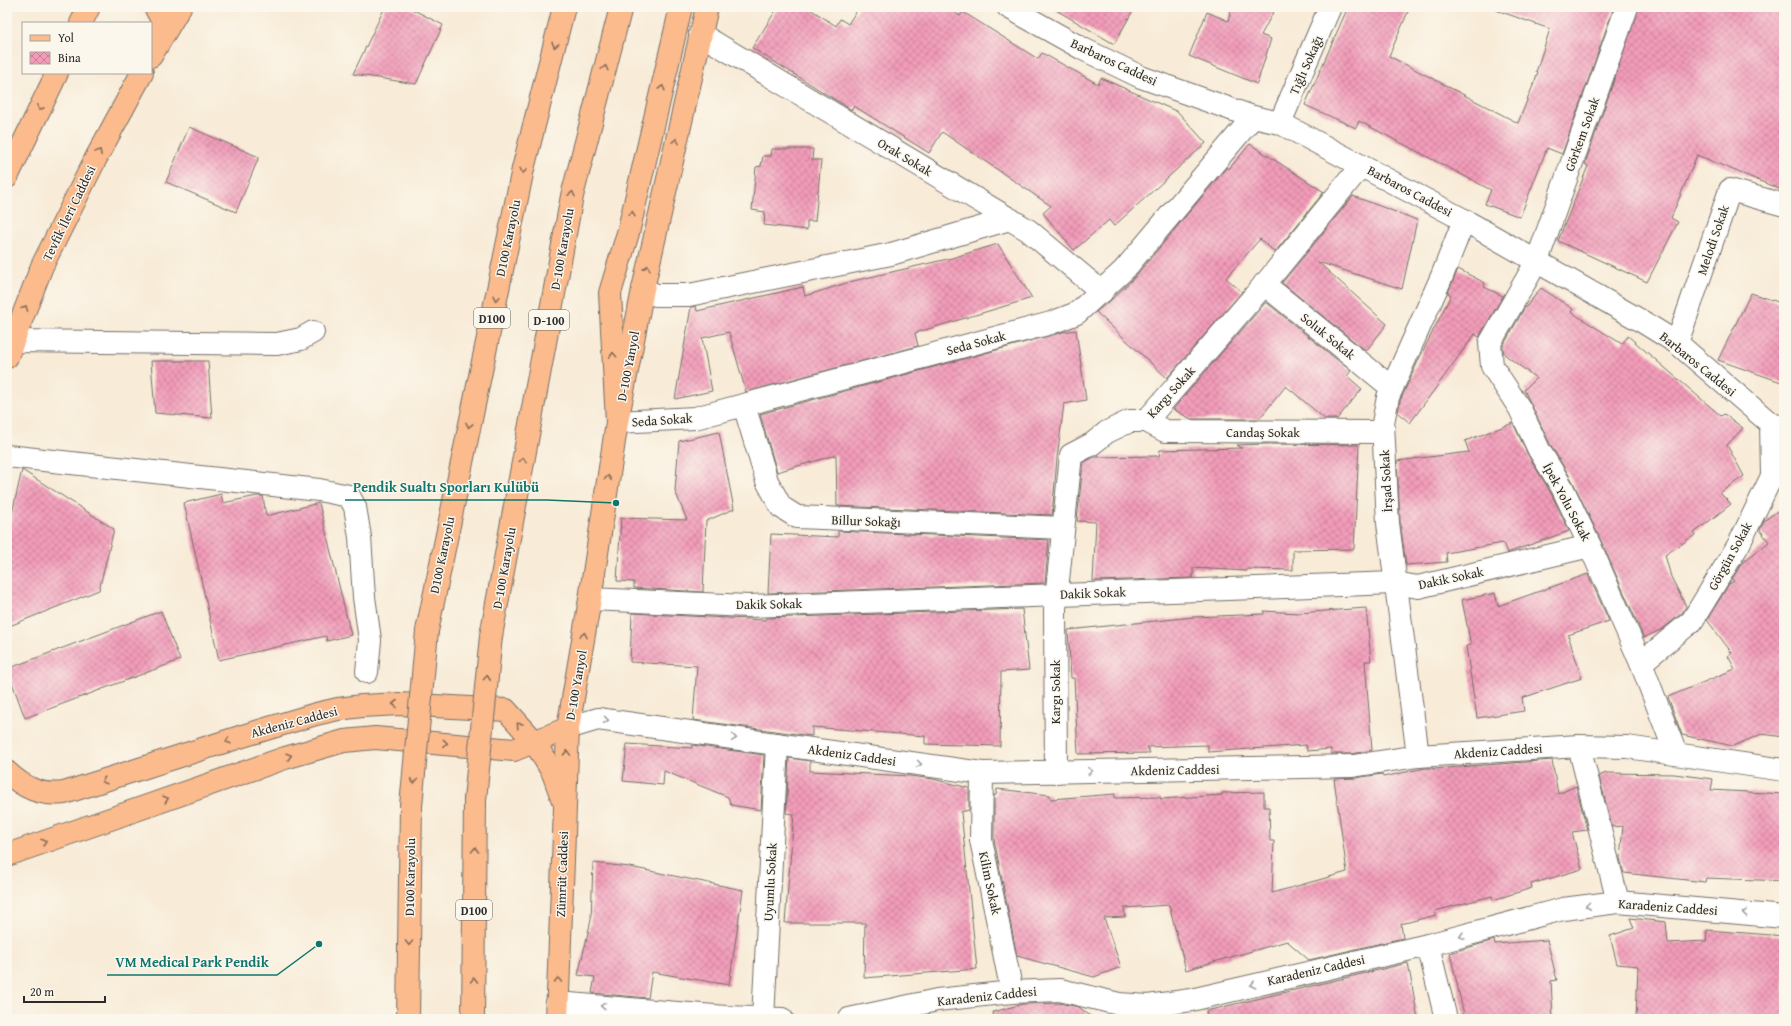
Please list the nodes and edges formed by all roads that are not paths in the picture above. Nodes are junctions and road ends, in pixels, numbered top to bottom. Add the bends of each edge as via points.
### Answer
1 (89, 7) edge
2 (155, 7) edge
3 (180, 7) edge
4 (564, 7) edge
5 (620, 7) edge
6 (681, 7) edge
7 (707, 7) edge
8 (1008, 7) edge
9 (1330, 7) edge
10 (1627, 7) edge
11 (82, 22) edge
12 (700, 34) junction
13 (161, 37) junction
14 (152, 54) edge
15 (57, 74) edge
16 (141, 74) edge
17 (1253, 117) junction
18 (1280, 124) junction
19 (1361, 166) junction
20 (7, 177) edge
21 (1784, 205) edge
22 (1010, 219) junction
23 (1464, 220) junction
24 (1537, 261) junction
25 (1264, 284) junction
26 (642, 289) junction
27 (1102, 292) junction
28 (313, 332) dead end
29 (1676, 343) junction
30 (10, 349) edge
31 (1392, 388) junction
32 (744, 406) junction
33 (1146, 421) junction
34 (617, 422) junction
35 (1780, 431) edge
36 (1383, 432) junction
37 (7, 456) edge
38 (1063, 528) junction
39 (1590, 546) junction
40 (1395, 583) junction
41 (1056, 595) junction
42 (590, 599) junction
43 (491, 636) joint
44 (1641, 663) junction
45 (367, 672) dead end
46 (568, 728) junction
47 (534, 741) junction
48 (777, 744) junction
49 (1579, 746) junction
50 (1676, 754) junction
51 (1418, 756) junction
52 (1784, 770) edge
53 (7, 772) edge
54 (1056, 772) junction
55 (982, 773) junction
56 (565, 806) junction
57 (7, 855) edge
58 (1618, 902) junction
59 (1784, 917) edge
60 (1428, 945) junction
61 (1012, 992) junction
62 (557, 1011) edge
63 (408, 1019) edge
64 (473, 1019) edge
65 (769, 1019) edge
66 (849, 1019) edge
67 (1446, 1019) edge

1 - 11 main road
2 - 13 main road via 161,18
3 - 13 main road
4 -> 63 main road, D100 Karayolu / D100, bridge via 523,169 427,631 411,806
43 -> 5 main road, D-100 Karayolu / D-100 via 572,196
34 -> 6 main road via 610,293 628,232
7 - 12 main road, D-100 Yanyol
8 - 17 street, Barbaros Caddesi via 1083,49 1141,77
9 - 18 street, Tığlı Sokağı
10 - 24 street, Görkem Sokak
12 - 22 street, Orak Sokak
26 -> 12 main road, D-100 Yanyol
13 - 14 main road
15 -> 20 main road
30 -> 16 main road, Tevfik İleri Caddesi via 42,266
17 - 18 street, Barbaros Caddesi
17 - 27 street, Seda Sokak via 1124,270
18 - 19 street, Barbaros Caddesi
19 - 23 street, Barbaros Caddesi
19 - 25 street, Kargı Sokak
21 - 29 street, Melodi Sokak via 1730,190
22 - 26 street via 890,254 689,294 656,295
22 - 27 street, Orak Sokak via 1028,230
23 - 24 street, Barbaros Caddesi
23 - 31 street, İrşad Sokak
24 - 29 street, Barbaros Caddesi
24 - 39 street, İpek Yolu Sokak via 1490,343 1492,366 1520,409
25 - 31 street, Soluk Sokak
25 - 33 street, Kargı Sokak
26 - 34 main road, D-100 Yanyol
27 - 32 street, Seda Sokak via 1077,313 1051,323
28 - 30 street via 301,339 277,344
29 - 35 street, Barbaros Caddesi
31 - 36 street, İrşad Sokak
32 - 34 street, Seda Sokak via 695,418
32 - 38 street, Billur Sokağı via 767,481 781,507 797,517
33 - 36 street, Candaş Sokak via 1165,432
33 - 38 street, Kargı Sokak via 1130,421 1071,455
42 -> 34 main road, D-100 Yanyol
35 - 44 street, Görgün Sokak via 1772,476 1739,544 1692,621
36 - 40 street, İrşad Sokak via 1388,523
37 - 45 street via 319,490 350,496 355,507 360,537 370,640
38 - 41 street, Kargı Sokak
39 - 40 street, Dakik Sokak via 1418,587
39 - 44 street, İpek Yolu Sokak
40 - 41 street, Dakik Sokak
40 - 51 street, İrşad Sokak
41 - 42 street, Dakik Sokak via 748,606
41 - 54 street, Kargı Sokak
46 -> 42 main road, D-100 Yanyol
64 -> 43 main road, D100, bridge via 475,800
44 - 50 street, İpek Yolu Sokak
46 - 47 main road
46 -> 48 street, Akdeniz Caddesi via 598,718
56 -> 46 main road, Zümrüt Caddesi
47 -> 53 main road, Akdeniz Caddesi via 506,710 378,705 316,714 64,793 51,795 28,788
47 - 56 main road, Akdeniz Caddesi via 553,773
57 -> 47 main road via 285,758 344,741 375,738 514,750
48 -> 55 street, Akdeniz Caddesi
48 - 65 street, Uyumlu Sokak
49 - 50 street, Akdeniz Caddesi via 1627,747
49 - 51 street, Akdeniz Caddesi
49 - 58 street
50 - 52 street, Akdeniz Caddesi
54 -> 51 street, Akdeniz Caddesi via 1353,766
54 - 55 street, Akdeniz Caddesi
55 - 61 street, Kilim Sokak via 981,840
62 -> 56 main road, Zümrüt Caddesi
59 -> 58 street, Karadeniz Caddesi
58 -> 60 street, Karadeniz Caddesi via 1563,910
60 -> 61 street, Karadeniz Caddesi via 1191,1000 1148,1006 1119,1004 1060,990
60 - 67 street
61 - 66 street, Karadeniz Caddesi via 937,1000
65 -> 62 street

